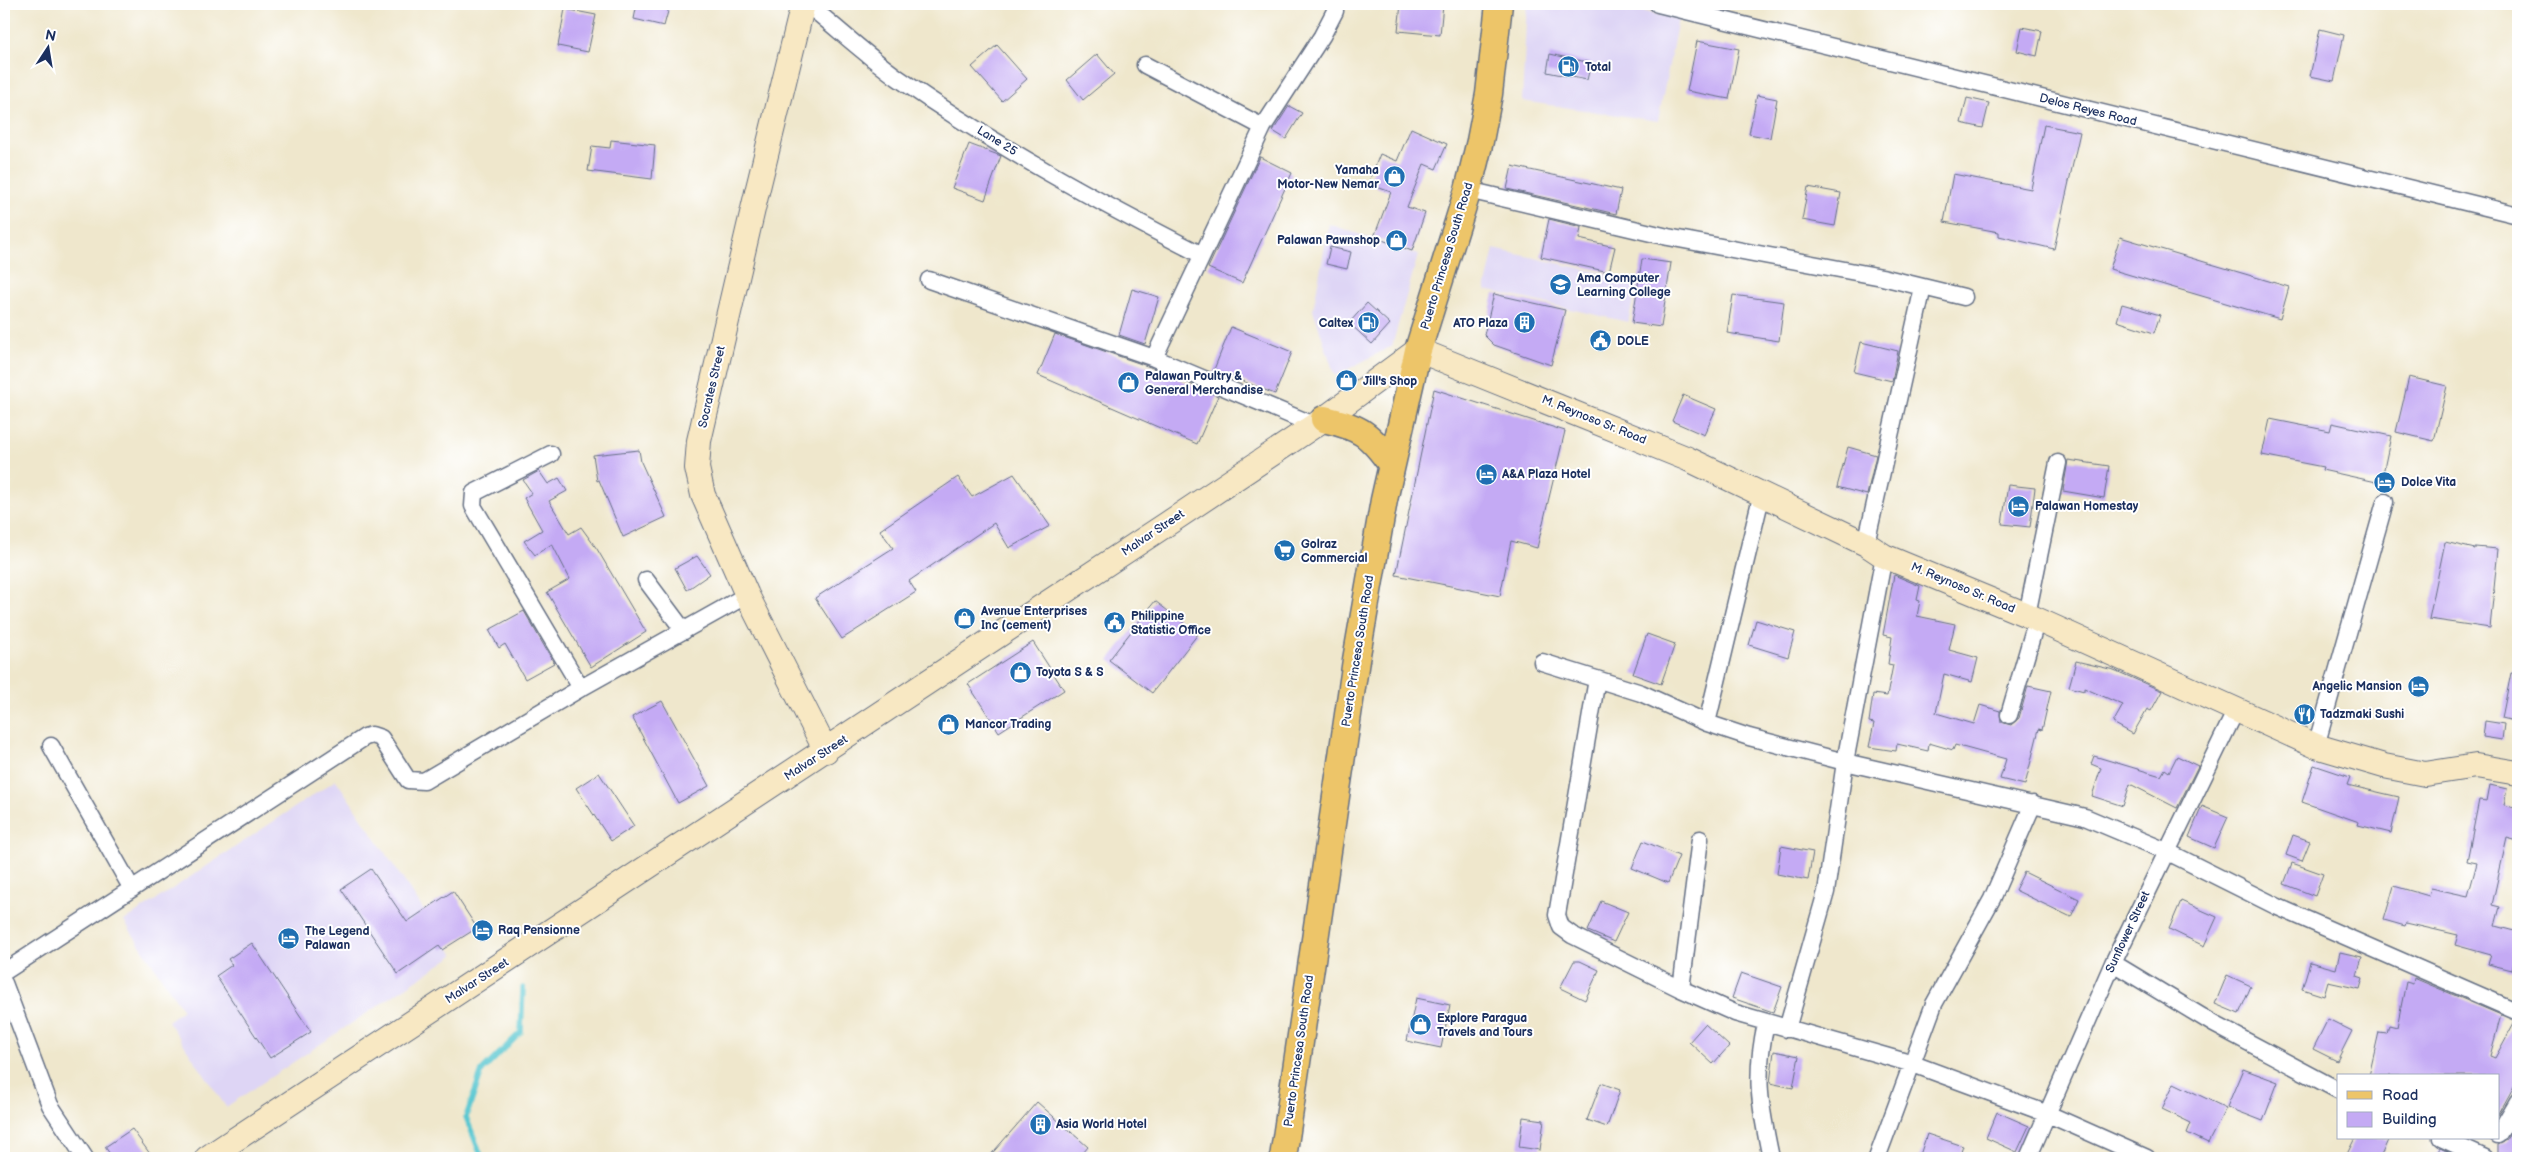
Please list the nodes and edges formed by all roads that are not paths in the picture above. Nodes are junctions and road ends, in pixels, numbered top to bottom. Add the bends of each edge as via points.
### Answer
1 (805, 4) edge
2 (1499, 4) edge
3 (1658, 4) edge
4 (1335, 11) dead end
5 (1145, 65) dead end
6 (1263, 128) junction
7 (1468, 190) junction
8 (2518, 215) edge
9 (1202, 254) junction
10 (929, 280) dead end
11 (1922, 287) junction
12 (1964, 297) dead end
13 (1418, 350) junction
14 (1154, 358) junction
15 (1319, 422) junction
16 (551, 454) dead end
17 (2058, 462) dead end
18 (1391, 464) junction
19 (1762, 493) junction
20 (2385, 502) dead end
21 (1875, 550) junction
22 (646, 580) dead end
23 (747, 595) junction
24 (2032, 617) junction
25 (684, 631) junction
26 (1542, 662) dead end
27 (1597, 679) junction
28 (581, 688) junction
29 (2236, 710) junction
30 (2009, 715) dead end
31 (1707, 723) junction
32 (51, 746) dead end
33 (2316, 746) junction
34 (826, 751) junction
35 (1845, 762) junction
36 (2518, 773) edge
37 (2033, 804) junction
38 (1700, 839) dead end
39 (2166, 851) junction
40 (132, 890) junction
41 (2113, 963) junction
42 (4, 972) edge
43 (4, 983) edge
44 (1681, 989) junction
45 (2518, 1012) edge
46 (1766, 1024) junction
47 (1786, 1029) junction
48 (1913, 1064) junction
49 (2337, 1089) edge
50 (2518, 1101) edge
51 (2048, 1114) junction
52 (2500, 1132) edge
53 (2445, 1140) edge
54 (2495, 1140) edge
55 (85, 1158) edge
56 (207, 1158) edge
57 (1283, 1158) edge
58 (1771, 1158) edge
59 (1877, 1158) edge
60 (2028, 1158) edge
61 (2147, 1158) edge
62 (2485, 1158) edge

1 - 9 street, Lane 25 via 897,77 1029,161 1129,218
1 - 23 street, Socrates Street via 756,192 699,441 697,468 703,494
2 - 7 main road, Puerto Princesa South Road via 1489,94
3 - 8 street, Delos Reyes Road
4 - 6 street
5 - 6 street
6 - 9 street
7 - 11 street via 1668,236
7 - 13 main road, Puerto Princesa South Road
9 - 14 street
10 - 14 street
11 - 12 street
11 - 21 street
13 - 15 street, Malvar Street
13 - 18 main road, Puerto Princesa South Road
13 - 19 street, M. Reynoso Sr. Road via 1688,458
14 - 15 street
15 - 18 main road via 1354,427 1380,448
15 - 34 street, Malvar Street
16 - 28 street via 474,493 473,506
17 - 24 street
18 - 57 main road, Puerto Princesa South Road via 1356,660
19 - 21 street, M. Reynoso Sr. Road
19 - 31 street
20 - 33 street
21 - 24 street, M. Reynoso Sr. Road
21 - 35 street
22 - 25 street
23 - 25 street
23 - 34 street, Socrates Street
24 - 29 street, M. Reynoso Sr. Road
24 - 30 street
25 - 28 street
26 - 27 street
27 - 31 street via 1668,703
27 - 44 street via 1558,921 1572,935
28 - 40 street via 424,781 408,780 381,738 365,737
29 - 33 street, M. Reynoso Sr. Road
29 - 39 street, Sunflower Street
31 - 35 street
32 - 40 street
33 - 36 street, M. Reynoso Sr. Road via 2375,764 2425,774 2476,766
34 - 56 street, Malvar Street
35 - 37 street
35 - 47 street via 1826,892
37 - 39 street via 2085,817
37 - 48 street via 1992,899 1934,1004
38 - 44 street
39 - 41 street, Sunflower Street
39 - 45 street via 2278,907
40 - 42 street
41 - 49 street via 2214,1024
41 - 51 street, Sunflower Street
43 - 55 street via 50,1105
44 - 46 street
46 - 47 street
46 - 58 street via 1758,1088
47 - 48 street
48 - 51 street
48 - 59 street
50 - 52 street
51 - 60 street, Sunflower Street
51 - 61 street
53 - 62 street
54 - 62 street

